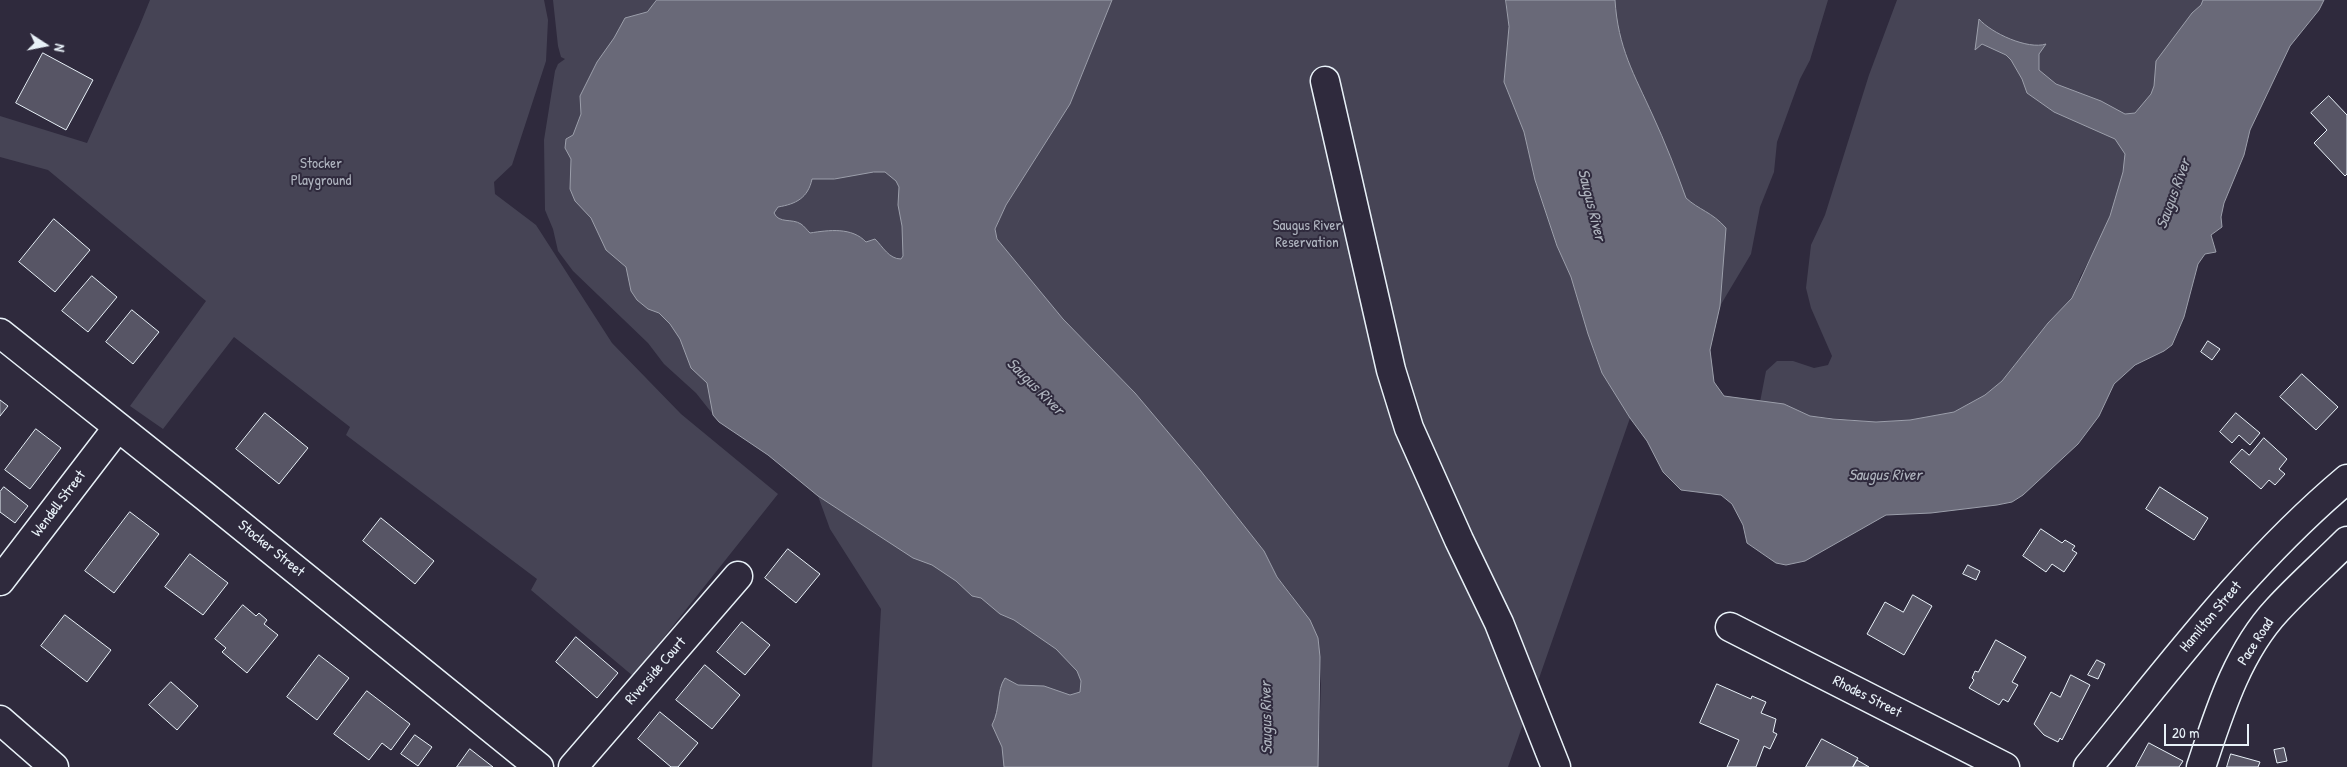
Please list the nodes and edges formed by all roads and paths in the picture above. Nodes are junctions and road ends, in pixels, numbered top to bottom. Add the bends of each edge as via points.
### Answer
1 (1325, 81) dead end
2 (0, 333) edge
3 (118, 427) junction
4 (2347, 479) edge
5 (2347, 541) edge
6 (738, 576) dead end
7 (0, 581) edge
8 (1730, 627) dead end
9 (0, 720) edge
10 (54, 767) edge
11 (539, 767) edge
12 (574, 767) edge
13 (1556, 767) edge
14 (2005, 767) edge
15 (2088, 767) edge
16 (2201, 767) edge

1 - 13 street via 1391,370 1409,428 1458,540 1500,623
2 - 3 street, Stocker Street
3 - 7 street, Wendell Street
3 - 11 street, Stocker Street
4 - 15 street, Hamilton Street via 2285,535 2244,578
5 - 16 street, Pace Road via 2276,611 2256,639 2230,687
6 - 12 street, Riverside Court
8 - 14 street, Rhodes Street
9 - 10 street

